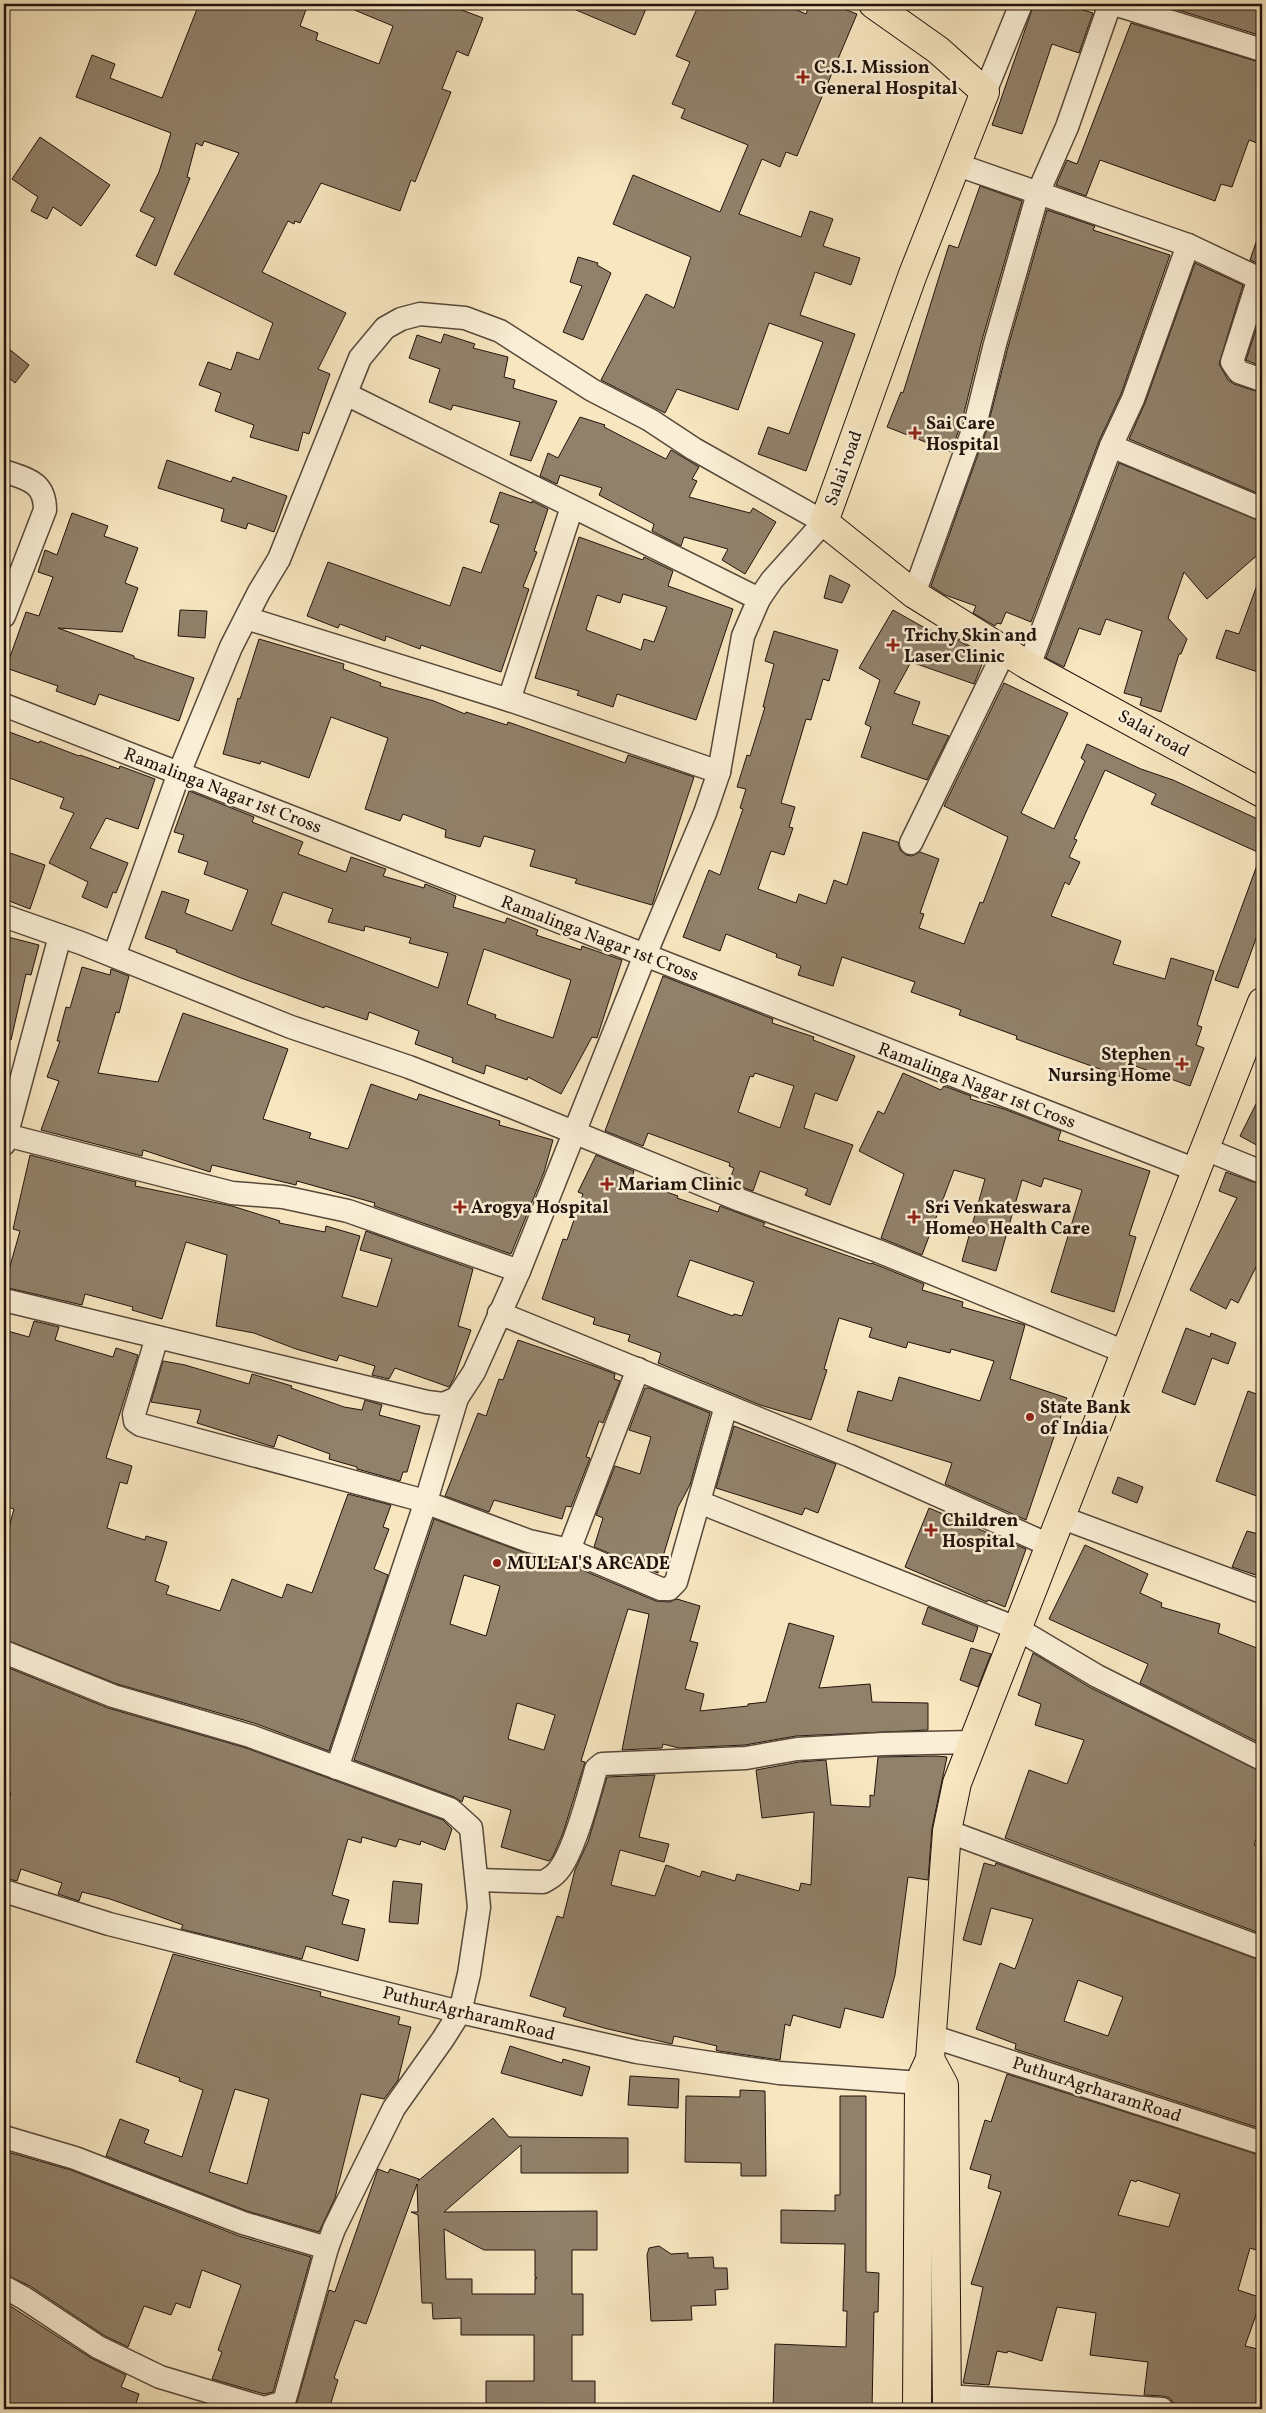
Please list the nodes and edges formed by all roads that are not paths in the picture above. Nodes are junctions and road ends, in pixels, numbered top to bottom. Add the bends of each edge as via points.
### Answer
1 (873, 4) edge
2 (1021, 4) edge
3 (1110, 4) edge
4 (1114, 4) edge
5 (1262, 50) edge
6 (985, 92) junction
7 (955, 164) junction
8 (1038, 193) junction
9 (1188, 245) junction
10 (1260, 279) edge
11 (1262, 380) edge
12 (346, 394) junction
13 (1112, 446) junction
14 (4, 471) edge
15 (572, 507) junction
16 (1262, 509) edge
17 (824, 522) junction
18 (914, 594) junction
19 (759, 599) junction
20 (4, 616) edge
21 (246, 618) junction
22 (1005, 650) junction
23 (1030, 666) junction
24 (509, 700) junction
25 (4, 705) edge
26 (719, 772) junction
27 (179, 773) junction
28 (1262, 793) edge
29 (911, 843) dead end
30 (4, 916) edge
31 (60, 936) junction
32 (645, 955) junction
33 (114, 956) junction
34 (1262, 1002) edge
35 (574, 1134) junction
36 (5, 1139) edge
37 (1200, 1160) junction
38 (1262, 1172) edge
39 (519, 1271) junction
40 (4, 1300) edge
41 (499, 1313) junction
42 (157, 1337) junction
43 (1125, 1352) junction
44 (638, 1369) junction
45 (457, 1398) junction
46 (726, 1406) junction
47 (426, 1502) junction
48 (699, 1502) junction
49 (1060, 1517) junction
50 (1049, 1545) junction
51 (569, 1550) junction
52 (1262, 1592) edge
53 (1016, 1628) junction
54 (4, 1652) edge
55 (971, 1742) junction
56 (1262, 1759) edge
57 (338, 1768) junction
58 (947, 1831) junction
59 (478, 1880) junction
60 (4, 1891) edge
61 (1262, 1948) edge
62 (460, 2012) junction
63 (931, 2066) junction
64 (4, 2137) edge
65 (1262, 2143) edge
66 (327, 2248) junction
67 (4, 2288) edge
68 (947, 2402) edge
69 (917, 2409) edge
70 (1162, 2409) edge

1 - 6 main road via 938,50
2 - 6 street
3 - 8 street via 1067,127
4 - 5 street
6 - 7 main road, Salai road
7 - 8 street
7 - 17 main road, Salai road
8 - 9 street
8 - 18 street via 994,344 975,425
9 - 10 street
9 - 13 street via 1133,399
10 - 11 street via 1232,362 1239,372
12 - 15 street
12 - 17 street via 360,358 385,328 420,314 465,318 500,331 592,390 650,420 694,449
12 - 21 street via 280,559
13 - 16 street
13 - 23 street
14 - 20 street via 38,486 45,500 45,510
15 - 19 street
15 - 24 street
17 - 18 main road, Salai road
17 - 19 street
18 - 22 main road, Salai road
19 - 26 street via 743,636
21 - 24 street
21 - 27 street
22 - 23 main road, Salai road
22 - 29 street
23 - 28 main road, Salai road
24 - 26 street
25 - 27 street, Ramalinga Nagar 1st Cross
26 - 32 street
27 - 32 street, Ramalinga Nagar 1st Cross
27 - 33 street
30 - 31 street
31 - 33 street
31 - 36 street
32 - 35 street
32 - 37 street, Ramalinga Nagar 1st Cross
33 - 35 street via 291,1027 409,1067
34 - 37 main road
35 - 39 street
35 - 43 street via 878,1251
36 - 39 street via 232,1193 283,1197 348,1211
37 - 38 street, Ramalinga Nagar 1st Cross
37 - 43 main road
39 - 41 street
40 - 42 street
41 - 44 street
41 - 45 street via 474,1372
42 - 45 street via 426,1402 443,1404
42 - 47 street via 133,1418 138,1424
43 - 49 main road
44 - 46 street
44 - 51 street
45 - 47 street
46 - 48 street
46 - 50 street via 850,1456
47 - 51 street via 529,1541
47 - 57 street
48 - 51 street via 676,1582 669,1588 661,1590
48 - 53 street
49 - 50 main road
49 - 52 street
50 - 53 main road
53 - 55 main road
53 - 56 street via 1098,1676
54 - 57 street via 113,1696 250,1736
55 - 58 main road via 957,1783
55 - 59 street via 796,1749 746,1758 602,1764 596,1769 577,1831 560,1869 552,1877 543,1882
57 - 59 street via 450,1809 471,1828
58 - 61 street
58 - 63 main road
59 - 62 street via 479,1907
60 - 62 street, PuthurAgrharamRoad via 109,1924
62 - 63 street, PuthurAgrharamRoad via 637,2052 779,2073
62 - 66 street via 394,2108
63 - 65 street, PuthurAgrharamRoad
63 - 68 main road
63 - 69 main road
64 - 66 street via 75,2158 242,2223
66 - 67 street via 284,2402 264,2408 160,2377 98,2347
68 - 70 street

